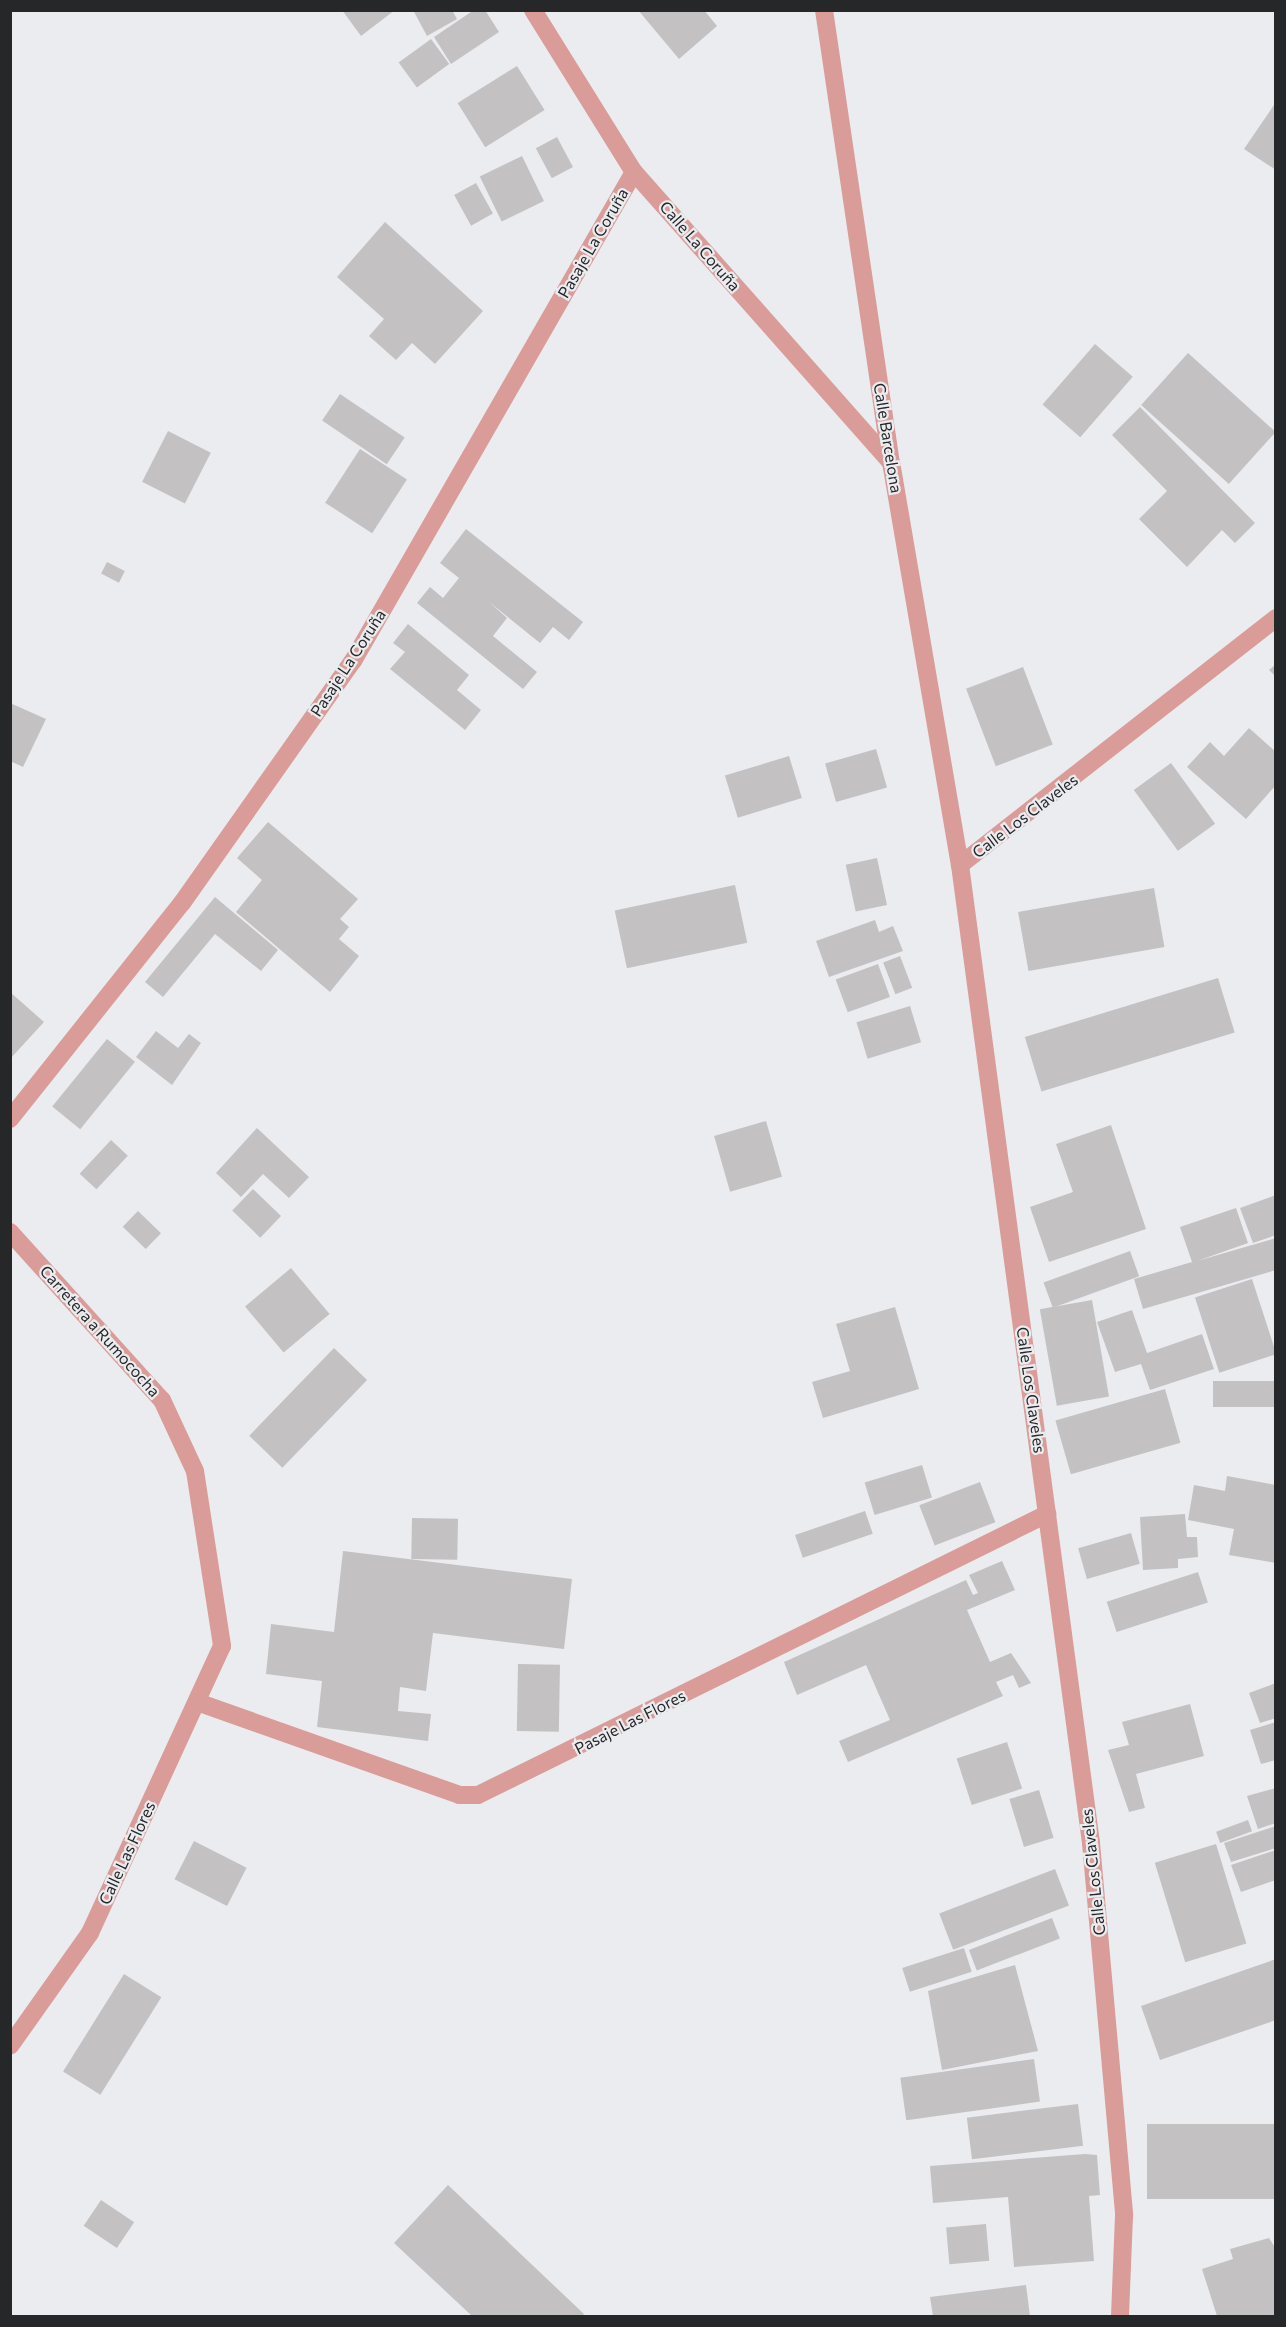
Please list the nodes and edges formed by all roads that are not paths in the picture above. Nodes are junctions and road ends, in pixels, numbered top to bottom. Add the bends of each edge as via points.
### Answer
1 (533, 10) edge
2 (824, 10) edge
3 (634, 172) junction
4 (891, 462) junction
5 (1275, 618) edge
6 (960, 865) junction
7 (10, 1119) edge
8 (10, 1232) edge
9 (1047, 1514) junction
10 (222, 1646) joint
11 (196, 1702) junction
12 (10, 2046) edge
13 (1120, 2316) edge

1 - 3 street, Calle La Coruña
2 - 4 street, Calle Barcelona
3 - 4 street, Calle La Coruña
3 - 7 street, Pasaje La Coruña via 353,661 182,903
4 - 6 street, Calle Barcelona
5 - 6 street, Calle Los Claveles
6 - 9 street, Calle Los Claveles
8 - 10 street, Carretera a Rumococha via 162,1400 195,1471
9 - 11 street, Pasaje Las Flores via 478,1795 459,1795
9 - 13 street, Calle Los Claveles via 1091,1843 1124,2216
10 - 11 street, Calle Las Flores
11 - 12 street, Calle Las Flores via 90,1933

